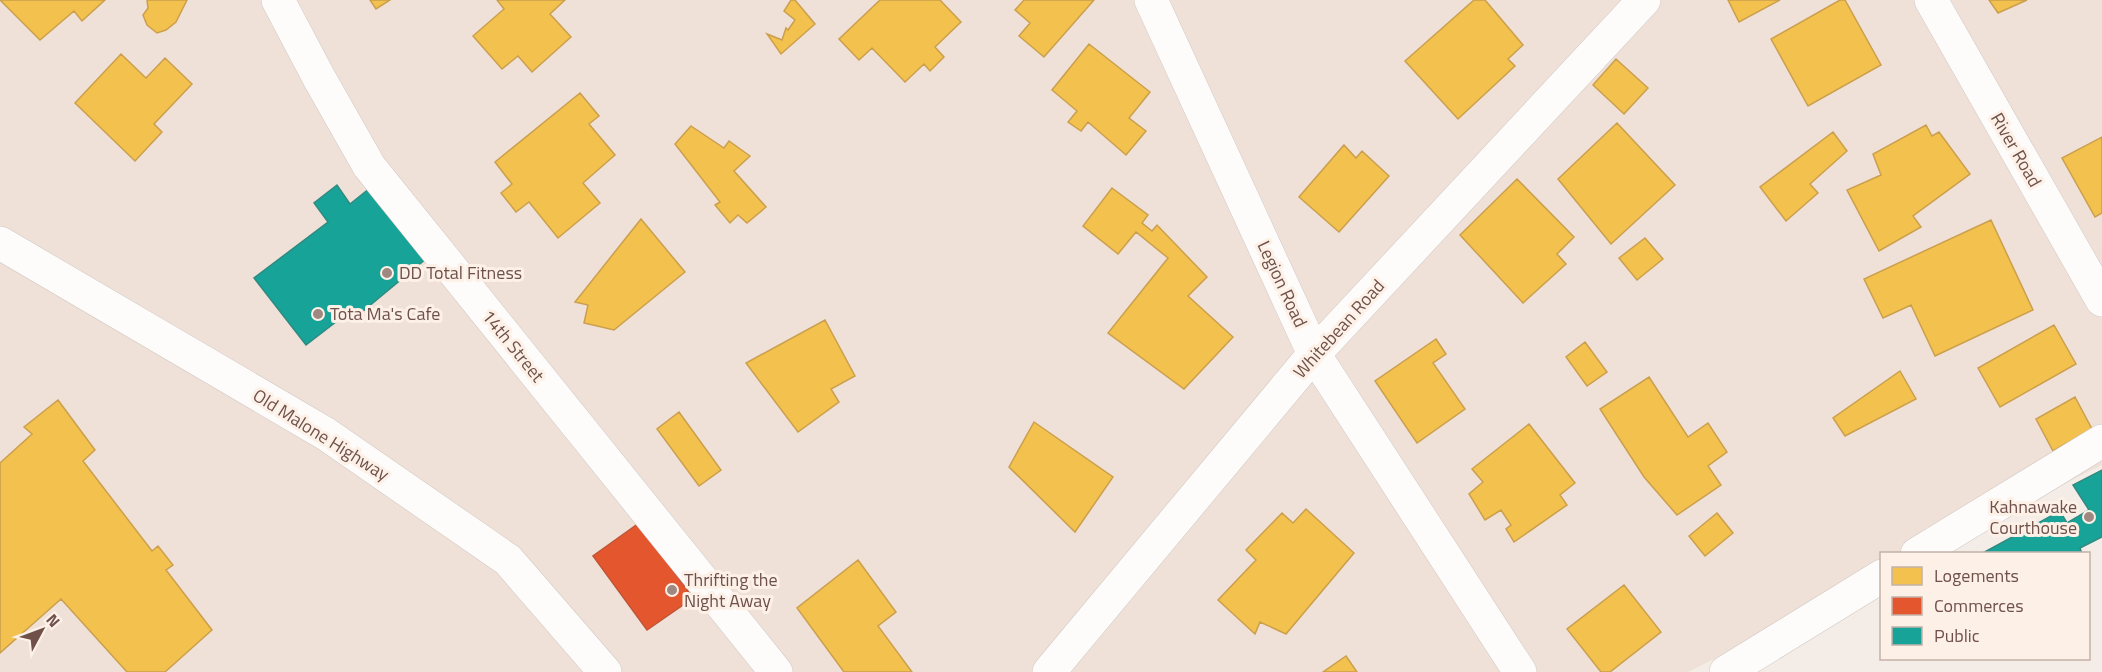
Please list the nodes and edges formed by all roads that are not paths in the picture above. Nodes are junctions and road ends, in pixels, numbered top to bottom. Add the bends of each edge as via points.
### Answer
1 (278, 0) edge
2 (1151, 0) edge
3 (1644, 0) edge
4 (1931, 0) edge
5 (0, 243) edge
6 (2102, 300) edge
7 (1314, 354) junction
8 (2102, 441) edge
9 (1920, 552) edge
10 (1880, 577) edge
11 (604, 672) edge
12 (776, 672) edge
13 (1049, 672) edge
14 (1520, 672) edge
15 (1726, 672) edge

1 - 12 street, 14th Street via 369,166
2 - 7 street, Legion Road
3 - 7 street, Whitebean Road
4 - 6 street, River Road
5 - 11 street, Old Malone Highway via 326,434 508,560
7 - 13 street, Whitebean Road
7 - 14 street, Legion Road
8 - 9 street
10 - 15 street

